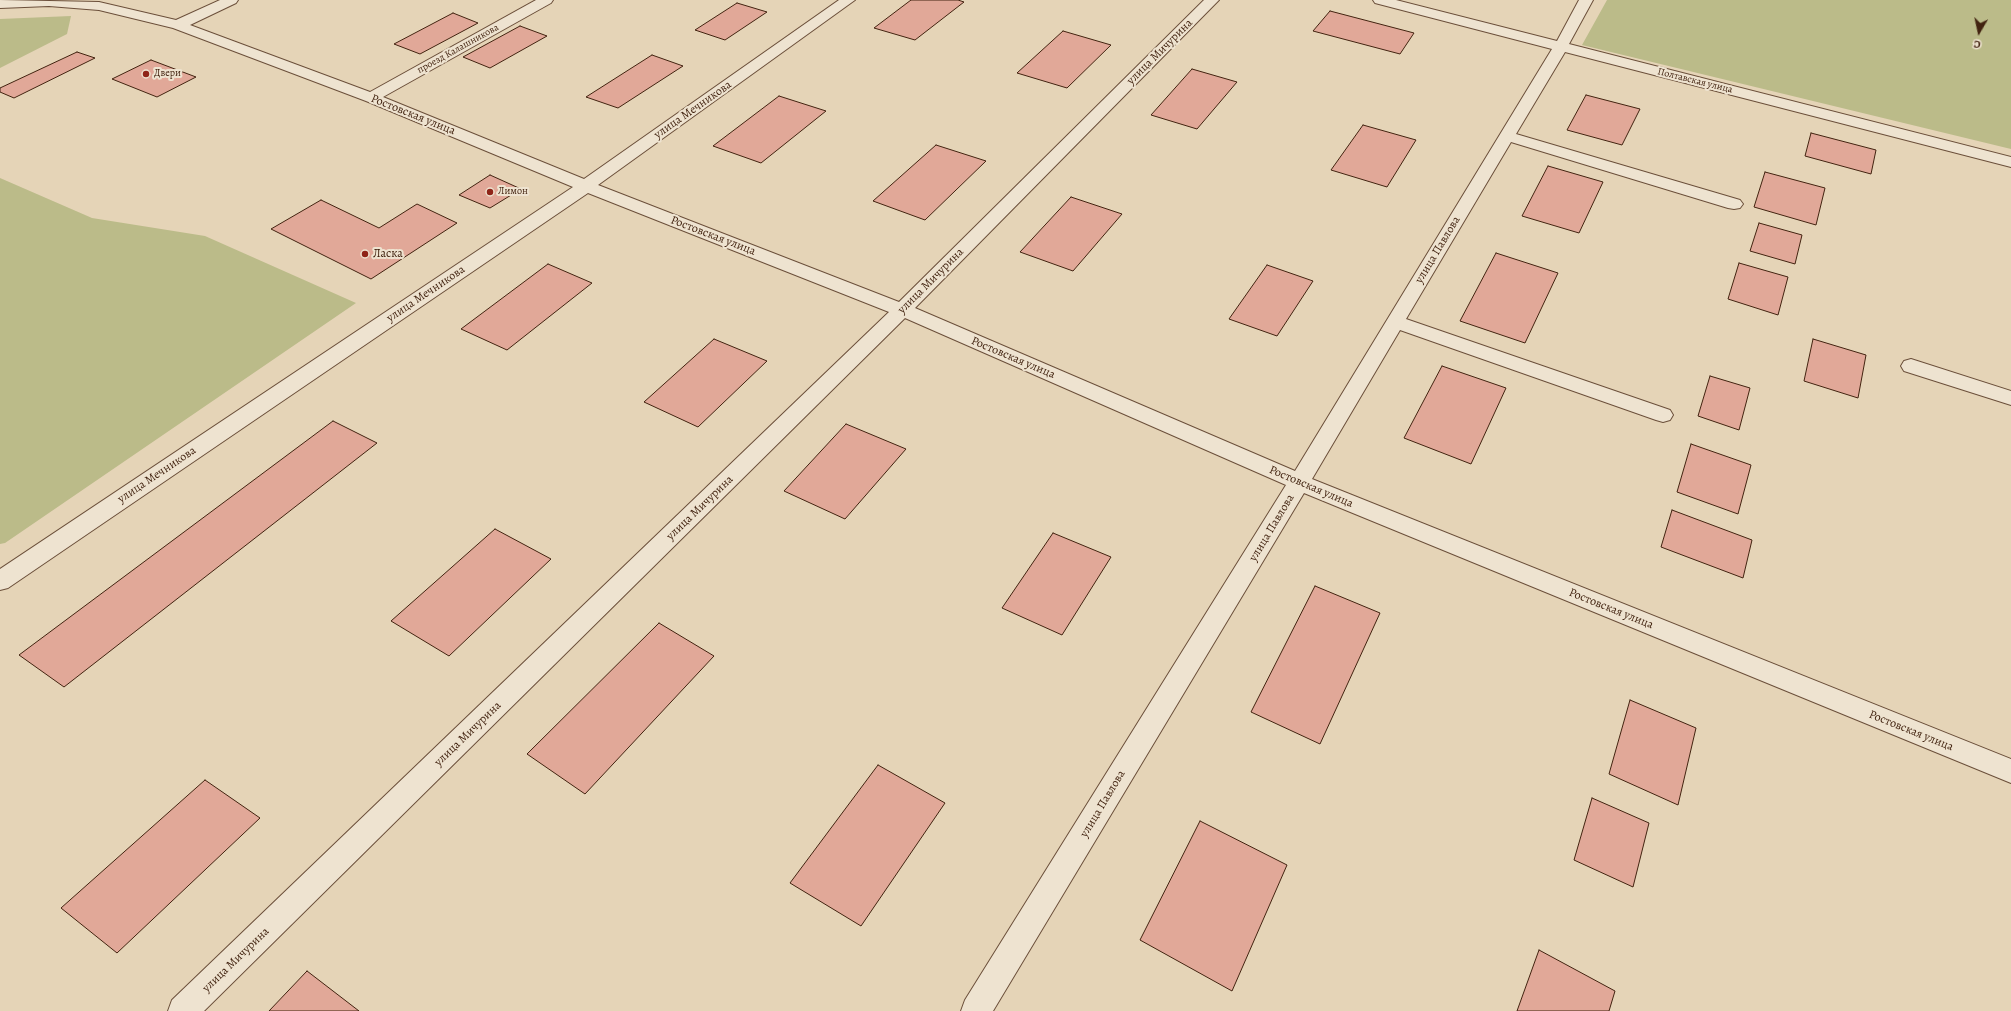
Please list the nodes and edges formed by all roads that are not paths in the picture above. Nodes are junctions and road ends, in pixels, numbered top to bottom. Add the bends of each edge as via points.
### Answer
1 (231, 0) edge
2 (546, 0) edge
3 (848, 0) edge
4 (1212, 0) edge
5 (1380, 0) edge
6 (1586, 0) edge
7 (0, 4) edge
8 (178, 25) junction
9 (1561, 46) junction
10 (371, 98) junction
11 (1507, 136) junction
12 (2011, 162) edge
13 (586, 186) junction
14 (1734, 204) dead end
15 (902, 310) junction
16 (1395, 322) junction
17 (1911, 366) dead end
18 (2011, 398) edge
19 (1663, 416) dead end
20 (1299, 482) junction
21 (0, 580) edge
22 (2011, 771) edge
23 (184, 1011) edge
24 (976, 1011) edge

1 - 8 street
2 - 10 street, проезд Калашникова
3 - 13 street, улица Мечникова
4 - 15 street, улица Мичурина
5 - 9 street, Полтавская улица
6 - 9 street, улица Павлова
7 - 8 street, Ростовская улица via 49,2 98,6
8 - 10 street, Ростовская улица
9 - 11 street, улица Павлова
9 - 12 street, Полтавская улица
10 - 13 street, Ростовская улица
11 - 14 street
11 - 16 street, улица Павлова
13 - 15 street, Ростовская улица
13 - 21 street, улица Мечникова
15 - 20 street, Ростовская улица
15 - 23 street, улица Мичурина
16 - 19 street
16 - 20 street, улица Павлова
17 - 18 street
20 - 22 street, Ростовская улица
20 - 24 street, улица Павлова

